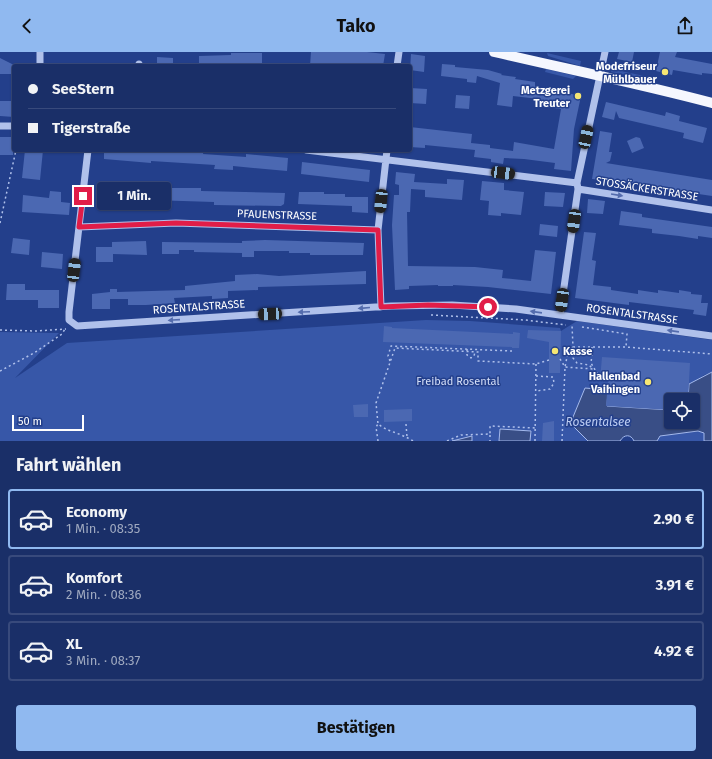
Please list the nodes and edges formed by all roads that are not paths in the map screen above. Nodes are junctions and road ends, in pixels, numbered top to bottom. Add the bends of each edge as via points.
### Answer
1 (40, 52) edge
2 (399, 52) edge
3 (494, 52) edge
4 (605, 52) edge
5 (40, 64) edge
6 (397, 64) edge
7 (599, 77) junction
8 (712, 103) edge
9 (0, 126) edge
10 (12, 126) edge
11 (88, 152) edge
12 (326, 152) edge
13 (387, 152) edge
14 (386, 158) junction
15 (578, 186) junction
16 (712, 210) edge
17 (79, 227) junction
18 (378, 230) junction
19 (381, 307) junction
20 (560, 315) junction
21 (712, 336) edge

1 - 5 street
2 - 6 street
3 - 7 main road
4 - 7 street
7 - 8 main road via 636,83
7 - 15 street
9 - 10 street
11 - 17 street
12 - 14 street, STOSSÄCKERSTRASSE
13 - 14 street
14 - 15 street, STOSSÄCKERSTRASSE
14 - 18 street
15 -> 16 street, STOSSÄCKERSTRASSE
15 - 20 street
17 - 18 street, PFAUENSTRASSE via 176,223
19 -> 17 street, ROSENTALSTRASSE via 77,326 69,320 69,312
18 - 19 street
20 -> 19 street, ROSENTALSTRASSE via 474,306
21 -> 20 street, ROSENTALSTRASSE

